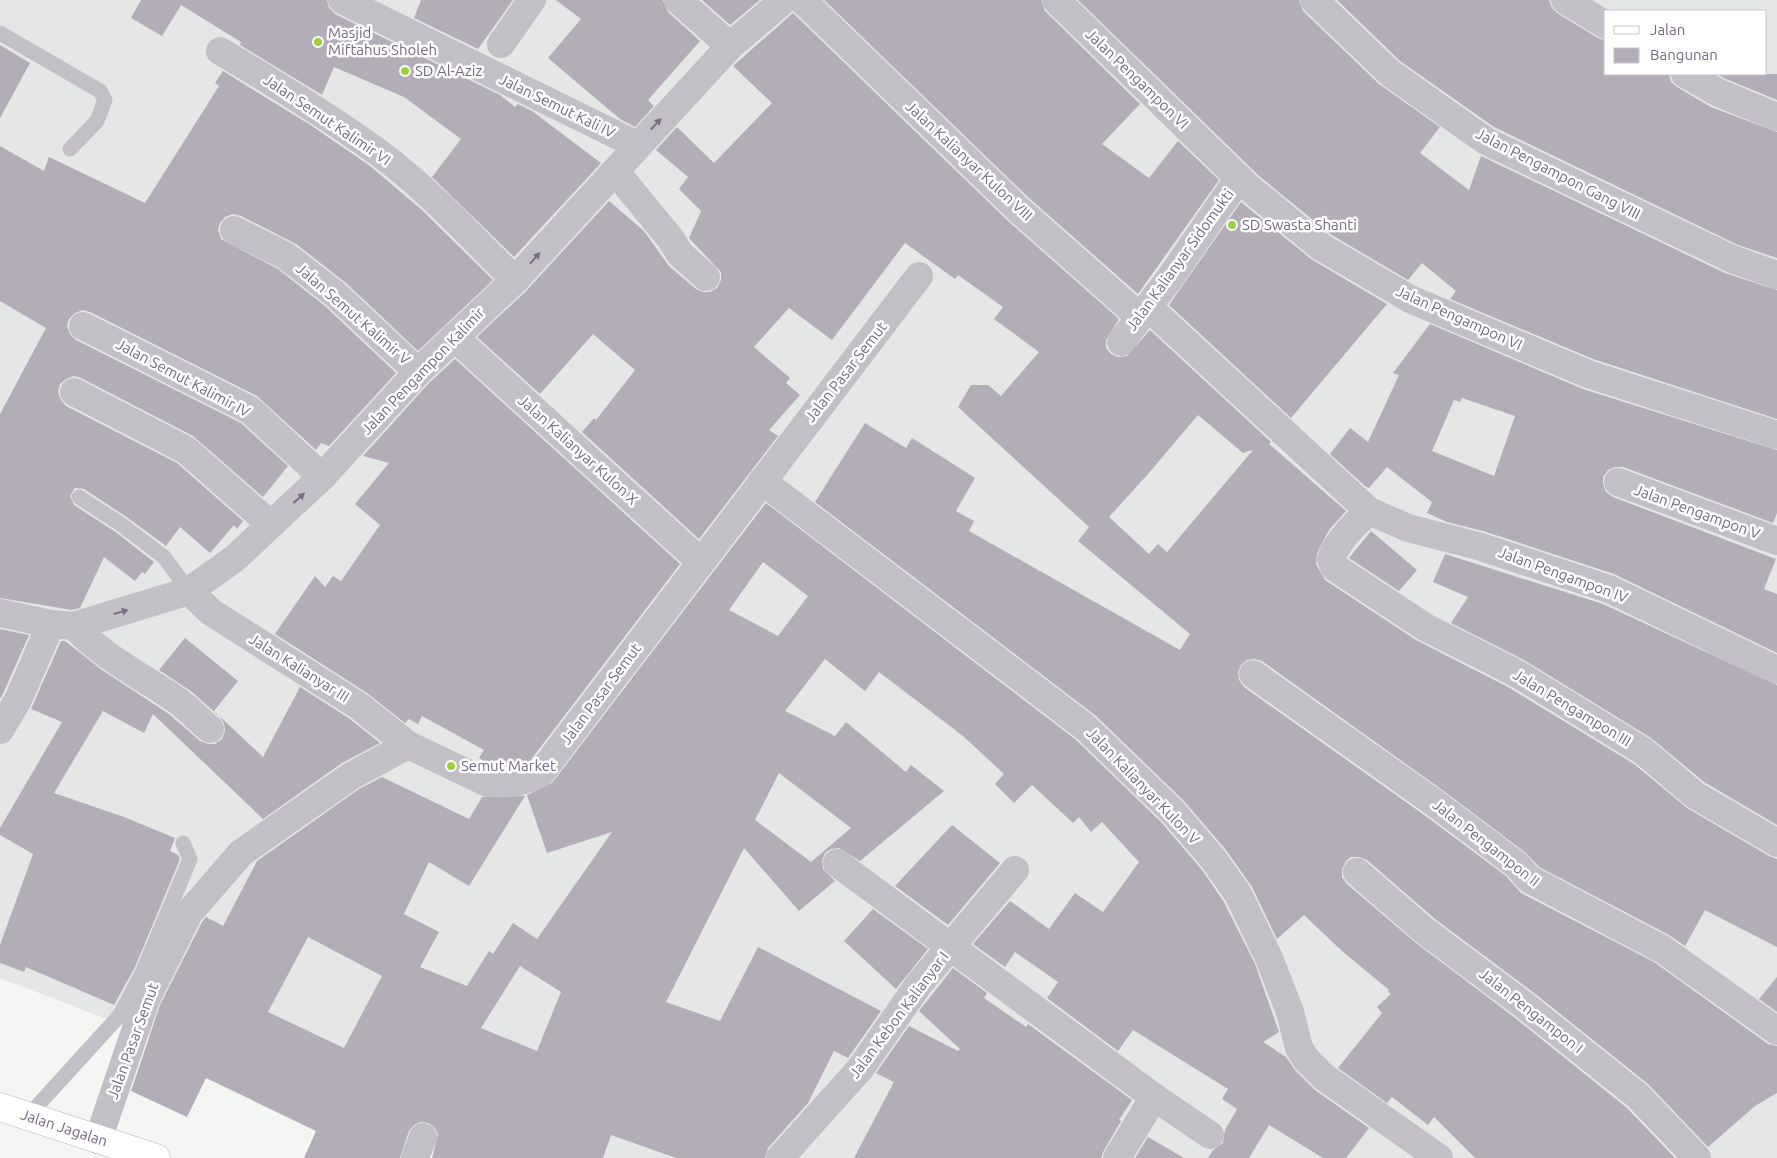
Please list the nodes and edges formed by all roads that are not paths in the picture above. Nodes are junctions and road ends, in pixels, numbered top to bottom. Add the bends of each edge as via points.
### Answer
1 (342, 0) edge
2 (532, 0) edge
3 (678, 0) edge
4 (784, 0) edge
5 (802, 0) edge
6 (1056, 0) edge
7 (1314, 0) edge
8 (1565, 0) edge
9 (1604, 25) edge
10 (0, 33) edge
11 (501, 44) dead end
12 (730, 46) junction
13 (220, 51) dead end
14 (1688, 75) edge
15 (1777, 117) edge
16 (637, 145) junction
17 (70, 149) dead end
18 (615, 171) junction
19 (1239, 178) junction
20 (234, 230) dead end
21 (1777, 275) edge
22 (706, 276) dead end
23 (919, 276) dead end
24 (515, 280) junction
25 (1144, 312) junction
26 (83, 326) dead end
27 (454, 337) junction
28 (1121, 342) dead end
29 (418, 372) junction
30 (74, 392) dead end
31 (1777, 435) edge
32 (322, 477) junction
33 (762, 480) junction
34 (1618, 482) dead end
35 (79, 497) dead end
36 (1369, 511) junction
37 (270, 524) junction
38 (1777, 541) edge
39 (701, 562) junction
40 (189, 591) junction
41 (0, 613) edge
42 (63, 625) junction
43 (1777, 670) edge
44 (1253, 674) dead end
45 (210, 729) dead end
46 (0, 730) edge
47 (408, 745) junction
48 (183, 843) dead end
49 (1777, 843) edge
50 (837, 863) dead end
51 (1015, 870) dead end
52 (1357, 872) dead end
53 (950, 947) junction
54 (1777, 1032) edge
55 (1154, 1097) junction
56 (0, 1107) edge
57 (28, 1116) junction
58 (1210, 1135) dead end
59 (98, 1140) junction
60 (142, 1156) edge
61 (780, 1158) edge
62 (1117, 1158) edge
63 (1439, 1158) edge
64 (1697, 1158) edge

1 - 16 street, Jalan Semut Kali IV
2 - 11 street
3 - 12 street
4 - 12 street, Jalan Pengampon Kalimir
5 - 25 street, Jalan Kalianyar Kulon VIII via 1018,209
6 - 19 street, Jalan Pengampon VI
7 - 21 street, Jalan Pengampon Gang VIII via 1390,74 1486,141 1732,259
8 - 9 street
10 - 17 lane via 100,91 105,100 97,121
16 -> 12 street, Jalan Pengampon Kalimir
13 - 24 street, Jalan Semut Kalimir VI via 312,106 381,154 439,205
14 - 15 street via 1719,93
16 - 18 street, Jalan Pengampon Kalimir
18 - 22 street via 680,254
24 -> 18 street, Jalan Pengampon Kalimir
19 - 25 street, Jalan Kalianyar Sidomukti
19 - 31 street, Jalan Pengampon VI via 1321,247 1410,299 1588,374
20 - 29 street, Jalan Semut Kalimir V via 293,262 335,294
23 - 33 street, Jalan Pasar Semut
24 - 27 street, Jalan Pengampon Kalimir
25 - 28 street, Jalan Kalianyar Sidomukti
25 - 36 street, Jalan Kalianyar Kulon VIII
26 - 32 street, Jalan Semut Kalimir IV via 250,410
27 - 29 street, Jalan Pengampon Kalimir
27 - 39 street, Jalan Kalianyar Kulon X
29 - 32 street, Jalan Pengampon Kalimir
30 - 37 street via 186,450
37 -> 32 street, Jalan Pengampon Kalimir
33 - 39 street, Jalan Pasar Semut
33 - 63 street, Jalan Kalianyar Kulon V via 1085,727 1173,812 1238,894 1269,958 1290,1012 1299,1048 1306,1059 1324,1077
34 - 38 street, Jalan Pengampon V
35 - 40 lane via 164,557
36 - 43 street, Jalan Pengampon IV via 1408,528 1478,546 1609,589
36 - 49 street, Jalan Pengampon III via 1355,524 1331,559 1334,567 1425,627 1516,673 1643,751 1695,795
37 - 40 street, Jalan Pengampon Kalimir via 234,559
39 - 47 street, Jalan Pasar Semut via 540,774 518,782 488,783
42 -> 40 street, Jalan Pengampon Kalimir
40 - 47 street, Jalan Kalianyar III via 211,612 359,706
41 - 42 street, Jalan Pengampon Kalimir
42 - 45 street via 178,701
42 - 46 street
44 - 54 street, Jalan Pengampon II via 1436,804 1517,865 1529,878 1662,949
47 - 59 street, Jalan Pasar Semut via 351,776 241,853 188,913 146,999
48 - 57 lane via 190,859 143,971 120,1015
50 - 53 street
51 - 53 street, Jalan Kebon Kalianyar I
52 - 64 street, Jalan Pengampon I via 1425,931 1524,1004 1638,1096
53 - 55 street
53 - 61 street, Jalan Kebon Kalianyar I via 919,984 860,1069
55 - 58 street
55 - 62 street
56 - 57 main road, Jalan Jagalan
57 - 59 main road, Jalan Jagalan
59 - 60 main road, Jalan Jagalan

